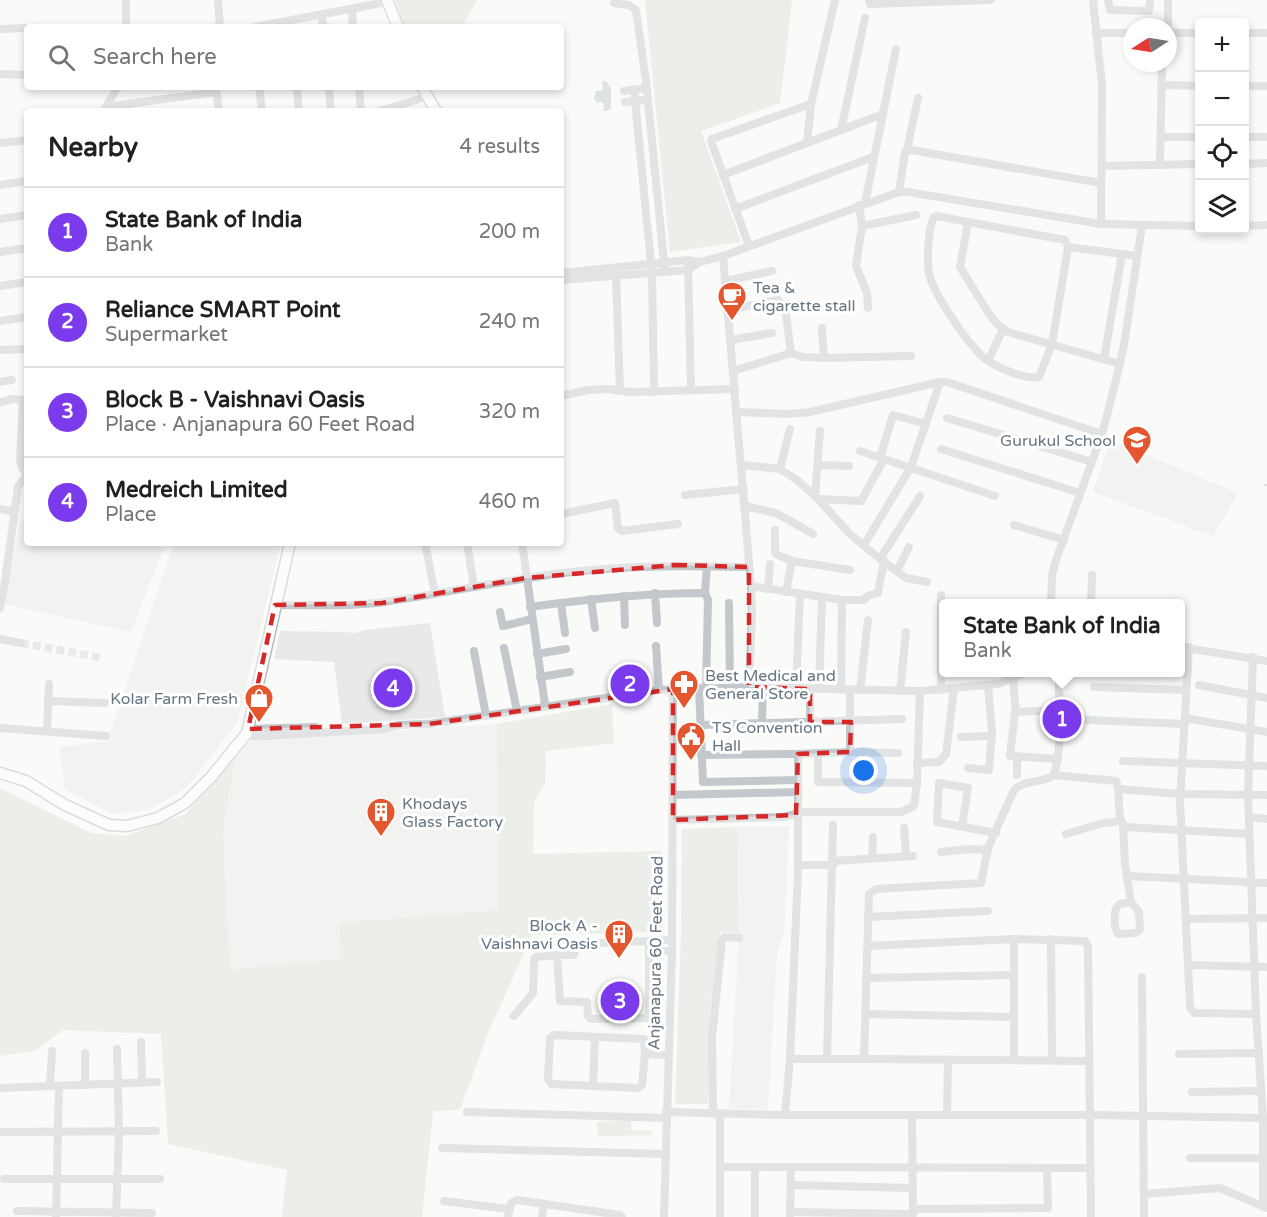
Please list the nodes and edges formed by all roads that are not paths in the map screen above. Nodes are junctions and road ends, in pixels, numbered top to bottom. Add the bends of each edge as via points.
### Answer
1 (126, 0) edge
2 (218, 0) edge
3 (835, 0) edge
4 (869, 0) edge
5 (991, 0) edge
6 (1092, 0) edge
7 (1108, 0) edge
8 (1150, 0) edge
9 (1168, 0) edge
10 (383, 1) edge
11 (617, 3) dead end
12 (352, 9) junction
13 (322, 14) junction
14 (865, 18) dead end
15 (292, 23) edge
16 (126, 24) edge
17 (220, 24) edge
18 (323, 24) edge
19 (353, 24) edge
20 (390, 24) edge
21 (396, 24) edge
22 (0, 28) edge
23 (24, 28) edge
24 (1096, 33) junction
25 (1123, 33) edge
26 (1195, 33) edge
27 (1249, 33) edge
28 (1267, 33) edge
29 (896, 50) dead end
30 (1162, 72) edge
31 (0, 74) edge
32 (24, 75) edge
33 (1162, 85) junction
34 (1195, 86) edge
35 (1249, 86) edge
36 (1267, 86) edge
37 (646, 88) junction
38 (116, 90) edge
39 (210, 90) edge
40 (216, 90) edge
41 (260, 90) edge
42 (297, 90) edge
43 (328, 90) edge
44 (359, 90) edge
45 (634, 90) junction
46 (424, 92) edge
47 (624, 92) dead end
48 (918, 98) dead end
49 (647, 100) junction
50 (635, 101) junction
51 (625, 102) dead end
52 (811, 104) junction
53 (106, 108) edge
54 (111, 108) edge
55 (219, 108) edge
56 (262, 108) edge
57 (299, 108) edge
58 (331, 108) edge
59 (361, 108) edge
60 (387, 108) edge
61 (433, 108) edge
62 (883, 114) junction
63 (841, 130) junction
64 (1161, 137) junction
65 (1195, 137) edge
66 (1249, 137) edge
67 (1267, 137) edge
68 (24, 140) edge
69 (807, 142) junction
70 (0, 143) edge
71 (907, 150) junction
72 (873, 158) junction
73 (1267, 163) edge
74 (1195, 164) edge
75 (1249, 164) edge
76 (1160, 165) junction
77 (1101, 166) junction
78 (723, 175) junction
79 (24, 181) edge
80 (1101, 183) junction
81 (0, 185) edge
82 (899, 192) junction
83 (862, 204) junction
84 (735, 208) junction
85 (24, 215) edge
86 (916, 215) dead end
87 (0, 219) edge
88 (968, 222) junction
89 (1101, 224) junction
90 (1267, 225) edge
91 (862, 226) junction
92 (1142, 226) junction
93 (1195, 226) edge
94 (1249, 226) edge
95 (749, 246) junction
96 (1068, 246) junction
97 (24, 248) edge
98 (0, 252) edge
99 (1122, 254) junction
100 (723, 256) junction
101 (1137, 256) junction
102 (688, 265) junction
103 (665, 268) junction
104 (651, 270) junction
105 (772, 271) dead end
106 (564, 273) edge
107 (616, 276) junction
108 (564, 280) edge
109 (725, 281) junction
110 (24, 282) edge
111 (0, 286) edge
112 (868, 308) dead end
113 (727, 310) junction
114 (24, 317) edge
115 (0, 321) edge
116 (822, 328) dead end
117 (1003, 328) junction
118 (772, 333) dead end
119 (730, 340) junction
120 (1052, 344) junction
121 (24, 348) edge
122 (0, 350) edge
123 (791, 353) junction
124 (911, 356) dead end
125 (824, 358) junction
126 (1104, 359) junction
127 (988, 361) junction
128 (1120, 364) junction
129 (733, 372) junction
130 (12, 380) dead end
131 (0, 382) edge
132 (940, 382) junction
133 (735, 389) junction
134 (691, 390) junction
135 (620, 391) junction
136 (654, 392) junction
137 (564, 395) edge
138 (24, 397) edge
139 (0, 402) edge
140 (738, 412) junction
141 (947, 418) dead end
142 (926, 424) junction
143 (790, 429) dead end
144 (820, 431) dead end
145 (1101, 434) junction
146 (941, 449) dead end
147 (860, 451) dead end
148 (882, 458) junction
149 (1092, 462) junction
150 (742, 465) junction
151 (818, 465) junction
152 (849, 466) dead end
153 (911, 467) junction
154 (24, 469) edge
155 (780, 469) junction
156 (24, 479) edge
157 (744, 489) junction
158 (1080, 493) junction
159 (685, 495) dead end
160 (920, 496) dead end
161 (995, 496) dead end
162 (817, 497) junction
163 (745, 506) junction
164 (0, 508) edge
165 (14, 512) junction
166 (564, 513) edge
167 (678, 524) dead end
168 (1014, 525) dead end
169 (775, 530) dead end
170 (813, 534) dead end
171 (1064, 540) junction
172 (864, 545) junction
173 (289, 546) edge
174 (426, 546) edge
175 (467, 546) edge
176 (522, 546) edge
177 (909, 547) dead end
178 (882, 560) junction
179 (792, 561) junction
180 (770, 564) dead end
181 (707, 566) junction
182 (749, 567) junction
183 (850, 570) dead end
184 (897, 571) junction
185 (1092, 575) dead end
186 (526, 578) junction
187 (927, 582) dead end
188 (751, 586) junction
189 (474, 587) junction
190 (768, 589) junction
191 (786, 592) junction
192 (435, 593) junction
193 (655, 593) junction
194 (705, 593) junction
195 (800, 594) junction
196 (940, 595) dead end
197 (624, 596) junction
198 (822, 597) junction
199 (591, 599) junction
200 (941, 599) edge
201 (1051, 599) edge
202 (1091, 599) edge
203 (842, 600) junction
204 (561, 603) junction
205 (729, 603) dead end
206 (275, 605) junction
207 (530, 607) junction
208 (0, 608) edge
209 (500, 612) dead end
210 (532, 619) junction
211 (868, 620) dead end
212 (657, 623) dead end
213 (625, 626) dead end
214 (595, 628) dead end
215 (906, 632) dead end
216 (565, 633) dead end
217 (0, 639) edge
218 (21, 643) tunnel mouth
219 (656, 646) dead end
220 (1185, 647) edge
221 (504, 648) dead end
222 (566, 649) dead end
223 (474, 651) dead end
224 (537, 654) junction
225 (1252, 657) junction
226 (1267, 661) edge
227 (570, 672) dead end
228 (540, 676) junction
229 (941, 677) edge
230 (1017, 677) edge
231 (1058, 677) edge
232 (1013, 679) junction
233 (49, 684) dead end
234 (988, 685) junction
235 (1199, 685) dead end
236 (730, 687) junction
237 (749, 687) junction
238 (763, 687) junction
239 (1094, 687) dead end
240 (703, 688) junction
241 (796, 688) junction
242 (673, 689) junction
243 (814, 689) junction
244 (954, 689) junction
245 (659, 690) junction
246 (846, 690) junction
247 (860, 690) junction
248 (941, 690) junction
249 (1186, 690) junction
250 (900, 691) junction
251 (920, 691) junction
252 (1251, 695) junction
253 (1267, 698) edge
254 (48, 701) junction
255 (105, 703) dead end
256 (544, 705) junction
257 (1060, 710) junction
258 (517, 711) junction
259 (1015, 711) junction
260 (486, 716) junction
261 (902, 720) dead end
262 (1087, 720) dead end
263 (1185, 721) junction
264 (810, 722) junction
265 (851, 722) junction
266 (762, 723) junction
267 (699, 725) junction
268 (0, 728) edge
269 (1250, 730) junction
270 (47, 731) junction
271 (1267, 732) edge
272 (246, 733) junction
273 (106, 736) dead end
274 (992, 736) junction
275 (961, 737) dead end
276 (850, 752) junction
277 (818, 753) junction
278 (898, 753) dead end
279 (701, 754) junction
280 (798, 754) junction
281 (1017, 756) junction
282 (1058, 759) junction
283 (1123, 761) dead end
284 (917, 763) junction
285 (1182, 765) junction
286 (1248, 765) junction
287 (1267, 766) edge
288 (968, 768) dead end
289 (0, 773) edge
290 (1017, 775) dead end
291 (1054, 775) junction
292 (798, 780) junction
293 (917, 783) junction
294 (1119, 789) junction
295 (799, 792) junction
296 (1180, 794) junction
297 (673, 795) junction
298 (1248, 795) junction
299 (1267, 795) edge
300 (799, 814) junction
301 (1249, 817) junction
302 (1267, 819) edge
303 (673, 820) junction
304 (1122, 823) junction
305 (833, 825) dead end
306 (962, 827) junction
307 (904, 828) dead end
308 (1182, 830) junction
309 (996, 833) junction
310 (1066, 834) dead end
311 (1249, 834) junction
312 (873, 837) dead end
313 (988, 850) junction
314 (940, 852) dead end
315 (872, 858) junction
316 (833, 863) junction
317 (798, 864) junction
318 (1127, 876) junction
319 (1185, 878) junction
320 (1251, 881) junction
321 (1267, 883) edge
322 (1131, 902) dead end
323 (988, 911) dead end
324 (868, 917) junction
325 (1252, 918) junction
326 (1267, 918) edge
327 (1186, 919) junction
328 (739, 938) dead end
329 (1014, 939) junction
330 (1051, 939) junction
331 (671, 940) junction
332 (649, 941) junction
333 (868, 946) junction
334 (649, 951) junction
335 (672, 951) junction
336 (557, 956) junction
337 (1188, 965) junction
338 (1254, 966) junction
339 (1267, 967) edge
340 (1014, 975) junction
341 (1142, 977) dead end
342 (866, 978) junction
343 (865, 1014) junction
344 (1256, 1014) junction
345 (514, 1016) dead end
346 (1014, 1017) junction
347 (595, 1036) junction
348 (141, 1042) dead end
349 (117, 1049) dead end
350 (52, 1051) dead end
351 (85, 1053) dead end
352 (1259, 1053) junction
353 (645, 1054) junction
354 (1179, 1054) dead end
355 (668, 1055) junction
356 (790, 1059) junction
357 (827, 1059) junction
358 (864, 1059) junction
359 (1014, 1060) junction
360 (1052, 1060) junction
361 (1089, 1060) junction
362 (948, 1061) junction
363 (157, 1082) dead end
364 (118, 1083) junction
365 (142, 1083) junction
366 (85, 1084) junction
367 (55, 1086) junction
368 (593, 1086) junction
369 (0, 1088) edge
370 (1261, 1091) junction
371 (1192, 1092) dead end
372 (467, 1112) dead end
373 (717, 1114) junction
374 (666, 1115) junction
375 (786, 1115) junction
376 (947, 1115) junction
377 (1091, 1115) junction
378 (912, 1116) junction
379 (1143, 1116) junction
380 (1265, 1118) edge
381 (58, 1131) junction
382 (119, 1131) junction
383 (156, 1131) dead end
384 (0, 1132) edge
385 (442, 1148) dead end
386 (665, 1154) junction
387 (1190, 1158) dead end
388 (1265, 1158) edge
389 (721, 1167) junction
390 (755, 1167) junction
391 (913, 1167) junction
392 (791, 1168) junction
393 (1091, 1168) junction
394 (1047, 1169) junction
395 (57, 1178) junction
396 (4, 1179) dead end
397 (117, 1179) junction
398 (160, 1179) dead end
399 (790, 1185) junction
400 (912, 1188) junction
401 (1144, 1194) junction
402 (444, 1201) dead end
403 (544, 1204) junction
404 (1265, 1207) edge
405 (17, 1211) dead end
406 (152, 1213) dead end
407 (509, 1213) edge
408 (913, 1213) edge
409 (1048, 1213) edge
410 (56, 1214) edge
411 (116, 1214) edge
412 (790, 1214) edge
413 (543, 1217) edge
414 (622, 1217) edge
415 (664, 1217) edge
416 (720, 1217) edge
417 (755, 1217) edge
418 (1091, 1217) edge
419 (1144, 1217) edge

1 - 16 street
2 - 17 street
3 - 52 street
4 - 5 street via 870,4
6 - 24 street
7 - 8 street via 1109,10 1149,11
9 - 26 street via 1168,33
10 - 12 street
10 - 20 main road
10 - 21 main road
11 - 37 street via 636,10
12 - 13 street
12 - 19 street
13 - 15 street
13 - 18 street
14 - 63 street
22 - 23 street
24 - 25 street
24 - 77 street via 1102,85
27 - 28 street
29 - 62 street
30 - 33 street
31 - 32 street
33 - 34 street
33 - 64 street
35 - 36 street
37 - 45 street
37 - 49 street
38 - 53 street
39 - 54 street
40 - 55 street
41 - 56 street
42 - 57 street
43 - 58 street
44 - 59 street
45 - 47 street
45 - 50 street
46 - 60 street
46 - 61 main road
48 - 71 street
49 - 50 street
49 - 103 street
50 - 51 street
50 - 104 street
52 - 69 street
52 - 78 street via 712,139
62 - 63 street
62 - 72 street
63 - 69 street
64 - 65 street
64 - 76 street
66 - 67 street
68 - 70 street
69 - 78 street
71 - 80 street
71 - 82 street
72 - 83 street
72 - 84 street
73 - 75 street
74 - 76 street
76 - 77 street
77 - 80 street
78 - 84 street
79 - 81 street
80 - 89 street
82 - 83 street
82 - 89 street
83 - 91 street
83 - 95 street
84 - 95 street
85 - 87 street
86 - 91 street
88 - 96 street via 1065,240
88 - 117 street via 960,267 988,312
88 - 127 street via 934,217 928,270 935,289 964,335
89 - 92 street
90 - 94 street
91 - 112 street via 856,266 867,293
92 - 93 street
92 - 101 street
95 - 100 street
96 - 99 street
96 - 120 street
97 - 98 street
99 - 101 street
99 - 126 street
100 - 102 street
100 - 109 street
101 - 128 street
102 - 103 street
102 - 134 street
103 - 104 street
104 - 106 street
104 - 107 street
104 - 136 street
105 - 109 street
107 - 108 street
107 - 135 street
109 - 113 street
110 - 111 street
113 - 119 street
113 - 123 street via 782,302
114 - 115 street
116 - 125 street
117 - 120 street
117 - 127 street
118 - 119 street
119 - 129 street
120 - 126 street
120 - 127 street via 1042,373 1036,378
121 - 122 street
123 - 125 street
123 - 129 street
124 - 125 street
126 - 128 street
128 - 145 street
129 - 133 street
130 - 131 street
132 - 140 street via 810,412
132 - 142 street
132 - 145 street via 954,383
133 - 134 street
133 - 140 street
134 - 136 street
135 - 136 street
135 - 137 street via 588,390
138 - 139 street
138 - 154 street via 20,460
140 - 150 street
141 - 149 street
142 - 148 street via 892,415
142 - 153 street
143 - 155 street
144 - 151 street
145 - 149 street
146 - 158 street
147 - 148 street
148 - 153 street
148 - 162 street via 861,501
149 - 158 street
150 - 155 street
150 - 157 street
151 - 152 street
151 - 162 street
153 - 161 street
153 - 172 street
155 - 162 street
156 - 165 street via 18,486
157 - 159 street
157 - 163 street
158 - 171 street
160 - 178 street
162 - 172 street
163 - 170 street via 776,513
163 - 182 street
164 - 165 street
165 - 208 street
166 - 167 street via 615,503 618,528 622,531
168 - 171 street
169 - 179 street via 776,554
171 - 201 street via 1052,575
172 - 178 street
173 - 206 main road
174 - 192 street
175 - 189 street
176 - 186 street
177 - 184 street
178 - 184 street
178 - 203 street via 878,594 864,600
179 - 183 street
179 - 191 street
180 - 190 street
181 - 182 street
181 - 186 street via 597,570
181 - 194 street
182 - 188 street
184 - 187 street via 906,578
185 - 202 street
186 - 189 street
186 - 207 street
188 - 190 street
188 - 237 street
189 - 192 street
190 - 191 street
191 - 195 street
192 - 206 street via 382,603
193 - 194 street
193 - 197 street
193 - 212 street
194 - 240 street via 708,600
195 - 198 street
195 - 241 street
196 - 200 street
197 - 199 street
197 - 213 street
198 - 203 street
198 - 243 street
199 - 204 street
199 - 214 street
203 - 246 street
204 - 207 street
204 - 216 street
205 - 236 street
206 - 272 main road
207 - 210 street
209 - 210 street via 503,626
210 - 224 street
211 - 247 street
215 - 250 street
217 - 218 street
219 - 245 street
220 - 225 street
220 - 249 street
221 - 258 street
222 - 224 street
223 - 260 street
224 - 228 street
225 - 226 street
225 - 252 street
227 - 228 street
228 - 256 street
229 - 248 street
230 - 232 street
231 - 257 street
232 - 234 street
232 - 259 street
233 - 254 street
234 - 244 street
234 - 274 street
235 - 252 street
236 - 237 street
236 - 240 street
237 - 238 street
238 - 241 street
238 - 266 street
239 - 249 street
240 - 242 street
240 - 267 street
241 - 243 street
242 - 245 street
242 - 297 street, Anjanapura 60 Feet Road
243 - 246 street
243 - 264 street
244 - 248 street
244 - 284 street via 946,754 939,762
245 - 256 street
246 - 247 street
246 - 265 street
247 - 250 street
248 - 251 street
249 - 263 street
250 - 251 street
251 - 284 street
252 - 253 street
252 - 269 street
254 - 255 street
254 - 270 street
256 - 258 street
257 - 259 street
257 - 282 street
258 - 260 street
259 - 281 street via 1010,756
260 - 272 street via 429,724
261 - 265 street
262 - 263 street
263 - 269 street
263 - 285 street
264 - 265 street
264 - 266 street
265 - 276 street
266 - 267 street
267 - 279 street
268 - 270 street
269 - 271 street
269 - 286 street
270 - 273 street
272 - 289 main road via 185,803 158,818 127,826 94,819 26,781
274 - 275 street
274 - 288 street via 989,770
276 - 277 street
276 - 278 street
277 - 280 street
277 - 293 street via 818,782
279 - 280 street
279 - 292 street via 703,782
280 - 292 street
281 - 282 street
281 - 290 street
282 - 291 street
283 - 285 street
284 - 293 street
285 - 286 street
285 - 296 street
286 - 287 street
286 - 298 street
291 - 294 street via 1112,779
291 - 309 street via 1017,786
292 - 295 street
293 - 300 street via 916,803 906,810
294 - 296 street
294 - 304 street
295 - 297 street
295 - 300 street
296 - 298 street
296 - 308 street
297 - 303 street, Anjanapura 60 Feet Road
298 - 299 street
298 - 301 street
300 - 303 street
300 - 317 street
301 - 302 street
301 - 311 street
303 - 331 street, Anjanapura 60 Feet Road
304 - 308 street via 1125,827
304 - 310 street via 1103,823
304 - 318 street
305 - 316 street
306 - 306 street via 968,788 939,783 936,820
306 - 309 street
307 - 315 street via 910,856
308 - 311 street
308 - 319 street
309 - 313 street
311 - 320 street
312 - 315 street
313 - 314 street
313 - 324 street via 981,883 872,890
315 - 316 street
316 - 317 street
316 - 357 street
317 - 356 street
318 - 319 street
318 - 322 street
319 - 320 street
319 - 327 street
320 - 321 street
320 - 325 street
323 - 324 street
324 - 333 street
325 - 326 street
325 - 327 street
325 - 338 street
327 - 337 street
328 - 373 street via 722,940 712,1037
329 - 330 street
329 - 333 street
329 - 340 street
330 - 360 street
330 - 361 street via 1082,940 1088,947
331 - 332 street
331 - 335 street, Anjanapura 60 Feet Road
332 - 334 street
332 - 336 street via 576,944 574,955
333 - 342 street
334 - 335 street
334 - 336 street via 646,1019 591,1018 587,1002 560,1001
335 - 355 street, Anjanapura 60 Feet Road
336 - 345 street via 534,959 533,993
337 - 338 street
337 - 344 street via 1190,1007 1194,1013
338 - 339 street
338 - 344 street
340 - 342 street
340 - 346 street
341 - 379 street
342 - 343 street
343 - 346 street
343 - 358 street
344 - 352 street
346 - 359 street
347 - 353 street via 641,1038
347 - 368 street
347 - 368 street via 551,1037 548,1079 553,1085
348 - 365 street
349 - 364 street
350 - 367 street
351 - 366 street
352 - 354 street
352 - 370 street
353 - 355 street
353 - 368 street via 640,1088
355 - 374 street, Anjanapura 60 Feet Road
356 - 357 street
356 - 375 street
357 - 358 street
358 - 362 street
359 - 360 street
359 - 362 street
360 - 361 street
361 - 377 street
362 - 376 street
363 - 365 street
364 - 365 street
364 - 366 street
364 - 382 street
366 - 367 street
367 - 369 street
367 - 381 street
370 - 371 street
370 - 380 street
372 - 374 street
373 - 374 street
373 - 375 street
373 - 389 street
374 - 386 street, Anjanapura 60 Feet Road
375 - 378 street
376 - 377 street
376 - 378 street
377 - 379 street
377 - 393 street
378 - 391 street
379 - 380 street
379 - 401 street
380 - 388 street
381 - 382 street
381 - 384 street
381 - 395 street
382 - 383 street
382 - 397 street
385 - 386 street
386 - 415 street, Anjanapura 60 Feet Road
387 - 388 street
388 - 404 street
389 - 390 street
389 - 416 street
390 - 392 street
390 - 417 street
391 - 392 street
391 - 394 street
391 - 400 street
392 - 399 street
393 - 394 street
393 - 418 street
394 - 409 street
395 - 396 street
395 - 397 street
395 - 410 street
397 - 398 street
397 - 411 street
399 - 400 street
399 - 412 street
400 - 408 street
401 - 404 street via 1220,1188
401 - 419 street
402 - 407 street
403 - 407 street via 517,1200 511,1203
403 - 413 street
403 - 414 street
405 - 410 street
406 - 411 street
408 - 409 street
408 - 412 street
410 - 411 street

